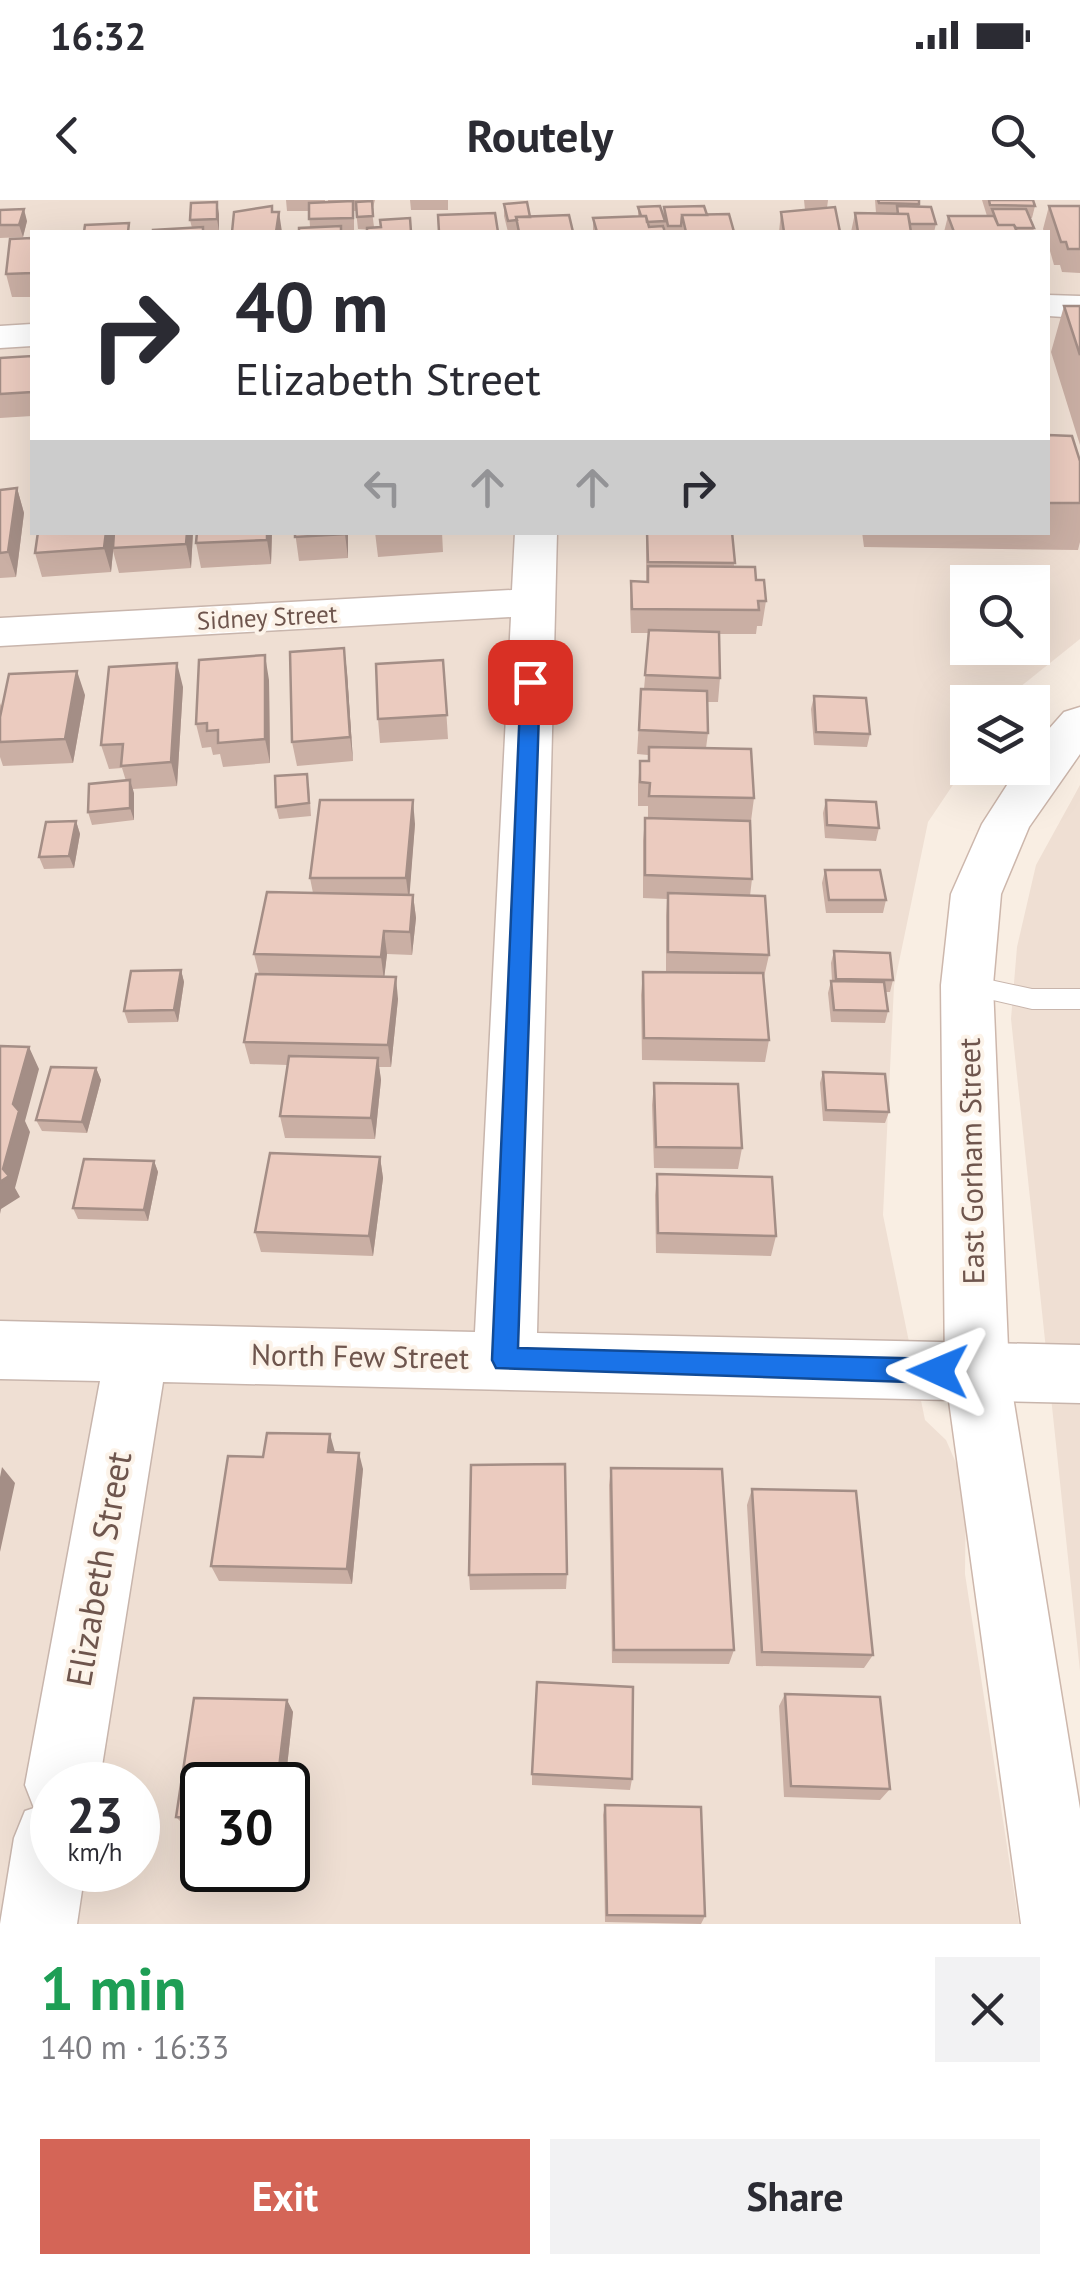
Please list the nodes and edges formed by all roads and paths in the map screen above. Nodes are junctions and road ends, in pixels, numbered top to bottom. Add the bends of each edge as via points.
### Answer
1 (1050, 306) edge
2 (1080, 307) edge
3 (30, 335) edge
4 (0, 337) edge
5 (536, 535) edge
6 (534, 602) junction
7 (0, 632) edge
8 (1080, 723) edge
9 (967, 985) junction
10 (1080, 999) edge
11 (0, 1350) edge
12 (136, 1353) junction
13 (505, 1360) junction
14 (977, 1372) junction
15 (1080, 1374) edge
16 (66, 1762) edge
17 (43, 1892) edge
18 (38, 1924) edge
19 (1060, 1924) edge

1 - 2 street
3 - 4 street
5 - 6 street
6 - 7 street, Sidney Street
6 - 13 street
8 - 9 street, East Gorham Street via 1006,824 976,894
9 - 10 lane via 1032,999
9 - 14 street, East Gorham Street
11 - 12 street, North Few Street
12 - 13 street, North Few Street
12 - 16 street, Elizabeth Street
13 - 14 street, North Few Street
14 - 15 street, North Few Street
14 - 19 street, East Gorham Street
17 - 18 street

